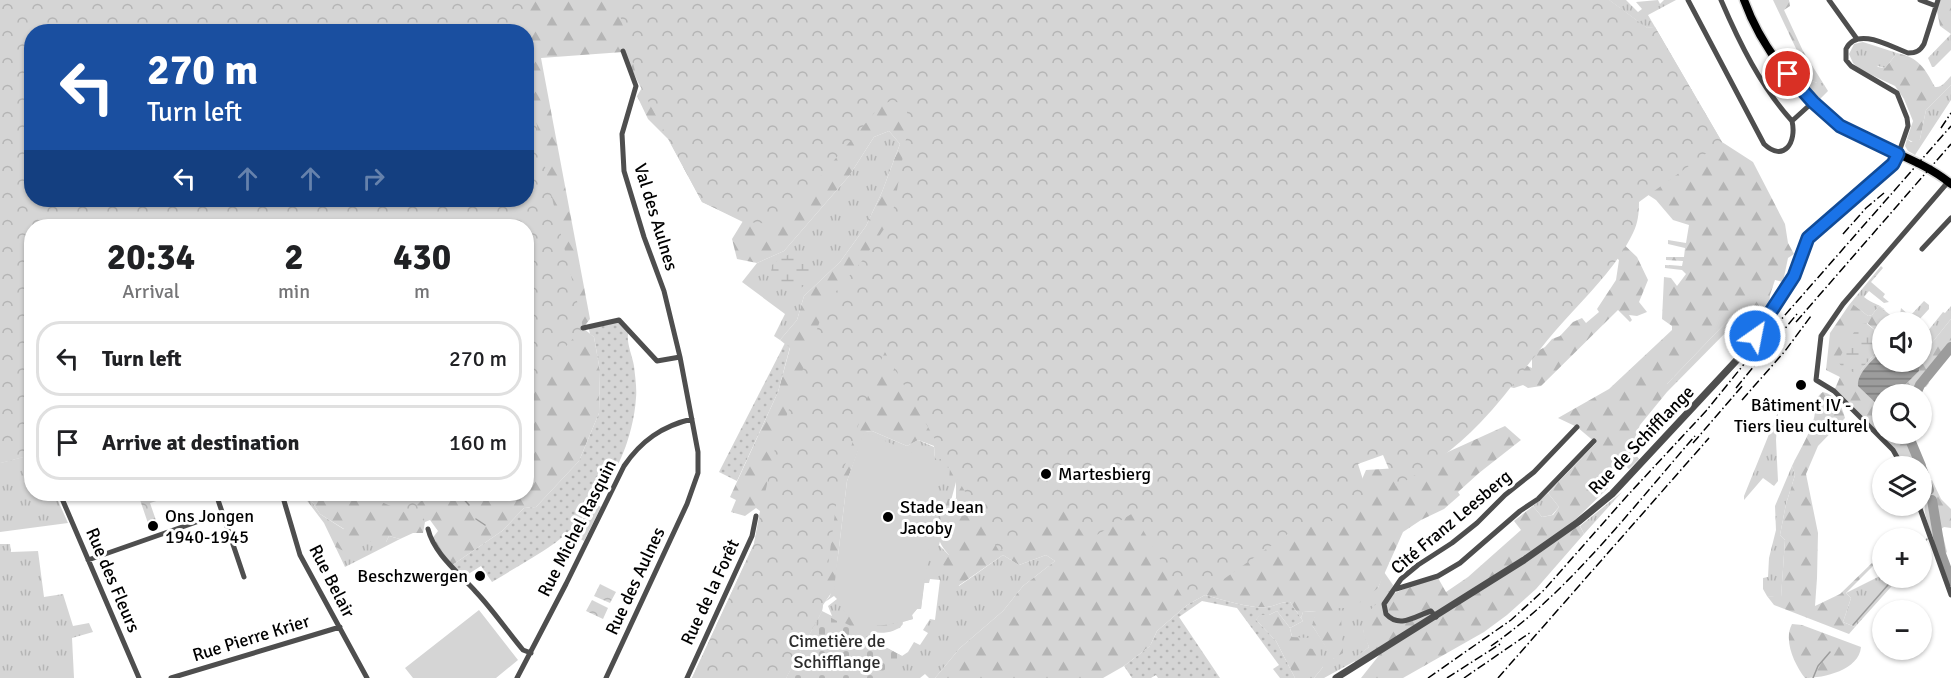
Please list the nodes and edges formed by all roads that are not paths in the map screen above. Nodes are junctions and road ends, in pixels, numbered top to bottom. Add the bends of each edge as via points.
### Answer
1 (1688, 0) edge
2 (1721, 0) edge
3 (1743, 0) edge
4 (1829, 0) edge
5 (1920, 0) edge
6 (1937, 3) edge
7 (1857, 39) junction
8 (623, 51) dead end
9 (1813, 102) junction
10 (1792, 121) junction
11 (1898, 154) junction
12 (1949, 180) edge
13 (1951, 218) edge
14 (1922, 249) dead end
15 (583, 327) dead end
16 (680, 357) junction
17 (692, 419) junction
18 (1577, 427) dead end
19 (1594, 441) dead end
20 (1896, 456) edge
21 (690, 495) joint
22 (63, 501) edge
23 (218, 501) edge
24 (284, 501) edge
25 (222, 513) junction
26 (756, 516) dead end
27 (1923, 516) edge
28 (428, 529) dead end
29 (88, 560) junction
30 (244, 577) dead end
31 (1396, 589) junction
32 (1951, 595) edge
33 (1436, 617) junction
34 (339, 627) junction
35 (531, 653) junction
36 (139, 678) edge
37 (171, 678) edge
38 (367, 678) edge
39 (516, 678) edge
40 (606, 678) edge
41 (687, 678) edge
42 (1336, 678) edge

1 - 10 street via 1769,150 1778,152 1791,144
2 - 10 street via 1760,76
3 - 9 main road via 1765,46
4 - 7 street
5 - 6 street
6 - 7 street via 1924,44 1915,53
7 - 11 street via 1846,50 1846,60 1897,93 1907,118
8 - 16 street, Val des Aulnes via 636,86 622,134 624,171 664,291
9 - 10 street
9 - 11 main road via 1840,126
11 - 12 main road
11 - 33 street, Rue de Schifflange via 1893,164 1808,238 1794,276 1748,348 1626,481 1550,543
12 - 20 street via 1821,336 1816,380 1834,391
13 - 14 street
15 - 16 street via 619,320 657,361
16 - 17 street, Val des Aulnes
17 - 21 street, Val des Aulnes via 698,473
17 - 35 street, Rue Michel Rasquin via 656,433 643,442 624,466
18 - 31 street, Cité Franz Leesberg via 1534,472 1477,523 1401,579
19 - 31 street, Cité Franz Leesberg via 1538,499 1460,563 1438,576
21 - 40 street, Rue des Aulnes
22 - 29 street, Rue des Fleurs
23 - 25 street
24 - 34 street, Rue Belair via 300,555
25 - 29 street
25 - 30 street
26 - 41 street, Rue de la Forêt via 752,536
27 - 32 street
28 - 35 street via 431,540 462,578 523,650
29 - 36 street, Rue des Fleurs
31 - 33 street, Cité Franz Leesberg via 1383,604 1390,618 1405,621 1431,611
33 - 42 street, Rue de Schifflange
34 - 37 street, Rue Pierre Krier
34 - 38 street, Rue Belair
35 - 39 street, Rue Michel Rasquin

